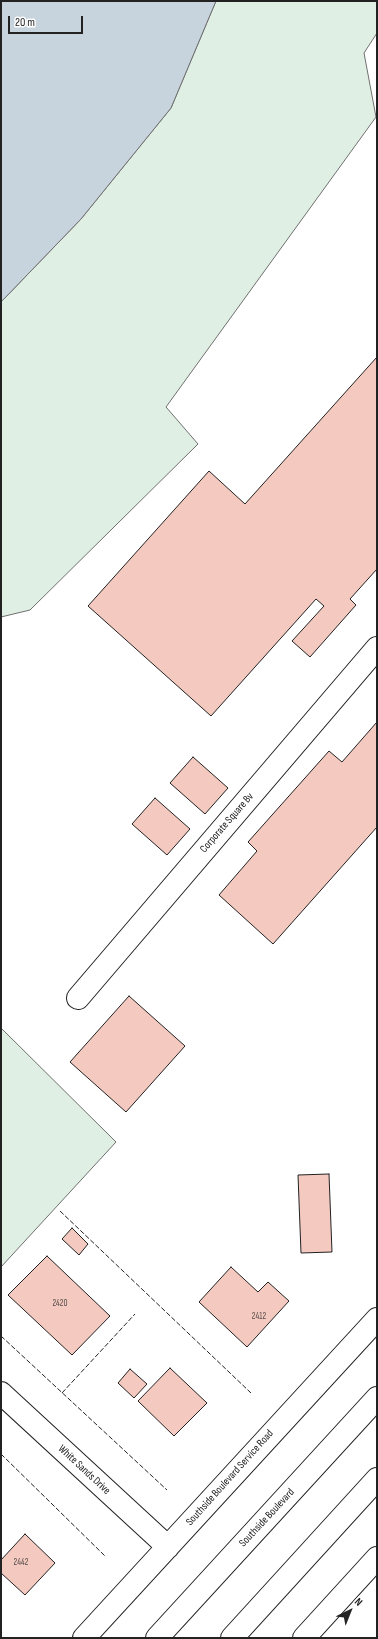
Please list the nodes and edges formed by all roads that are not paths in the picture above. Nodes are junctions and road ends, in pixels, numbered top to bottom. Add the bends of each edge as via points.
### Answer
1 (377, 648) edge
2 (78, 998) dead end
3 (377, 1318) edge
4 (1, 1393) edge
5 (377, 1398) edge
6 (377, 1480) edge
7 (168, 1547) junction
8 (377, 1558) edge
9 (84, 1638) edge
10 (157, 1638) edge
11 (232, 1638) edge
12 (304, 1638) edge

1 - 2 main road, Corporate Square Bv
3 - 7 main road, Southside Boulevard Service Road
4 - 7 main road, White Sands Drive
5 - 10 main road, Southside Boulevard
6 - 11 main road
7 - 9 main road, Southside Boulevard Service Road
8 - 12 main road

